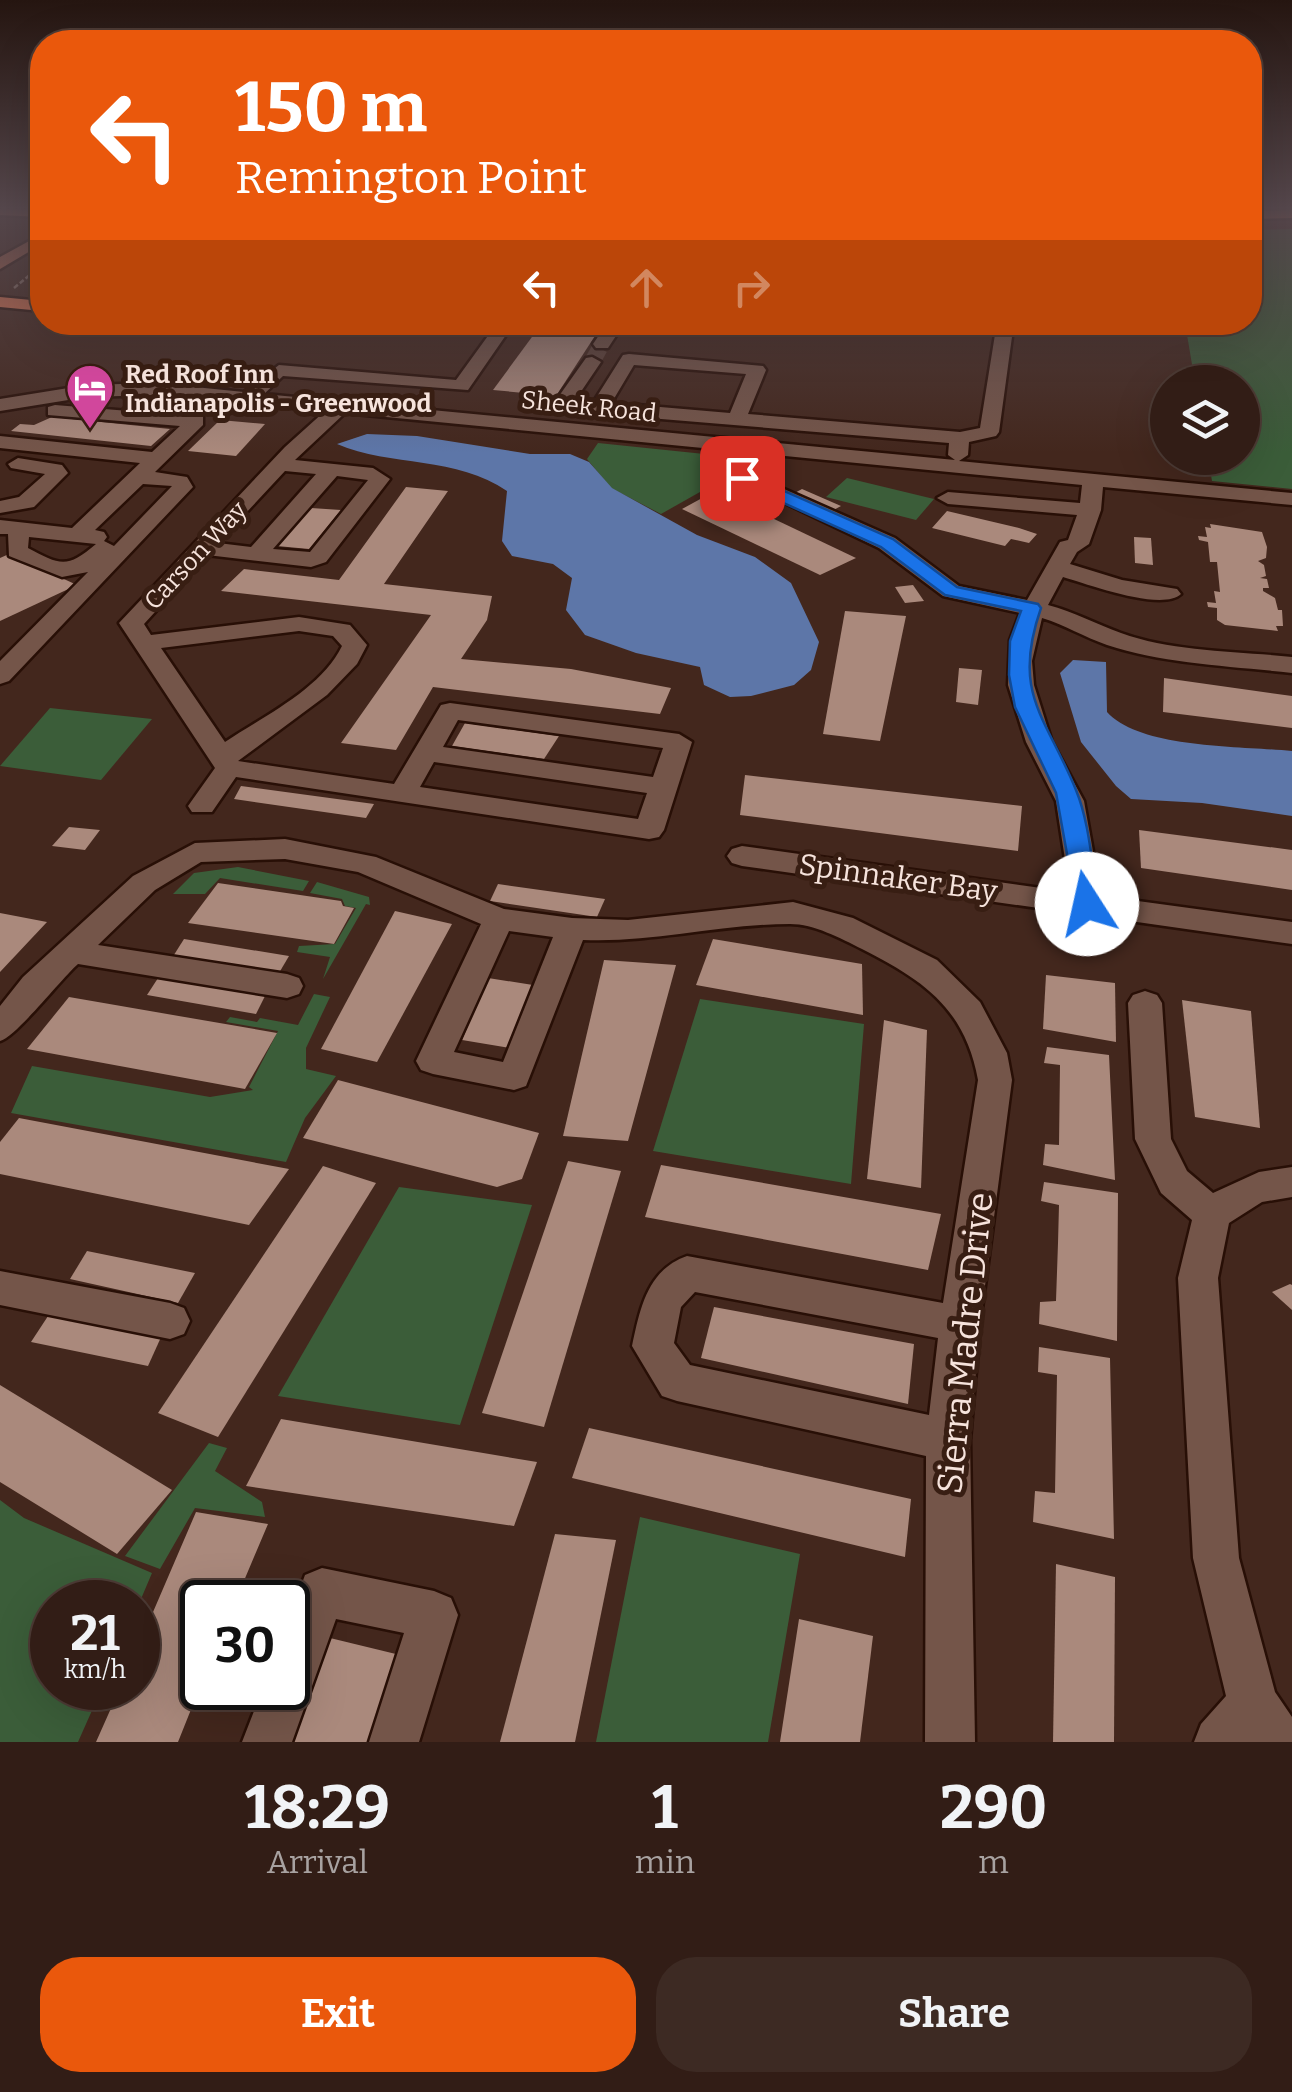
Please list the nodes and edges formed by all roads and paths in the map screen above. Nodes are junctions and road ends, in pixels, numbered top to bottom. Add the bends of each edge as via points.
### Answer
1 (0, 302) edge
2 (30, 305) edge
3 (498, 335) edge
4 (608, 335) tunnel mouth
5 (1004, 335) edge
6 (602, 344) tunnel mouth
7 (592, 362) tunnel mouth
8 (248, 398) junction
9 (16, 407) edge
10 (341, 407) junction
11 (600, 407) junction
12 (636, 411) junction
13 (737, 418) junction
14 (0, 428) edge
15 (624, 434) junction
16 (960, 438) junction
17 (0, 442) edge
18 (156, 459) junction
19 (0, 462) edge
20 (280, 464) junction
21 (956, 468) junction
22 (332, 469) junction
23 (138, 477) junction
24 (742, 478) dead end
25 (1069, 479) junction
26 (1094, 481) junction
27 (948, 498) dead end
28 (1292, 499) edge
29 (1079, 509) junction
30 (7, 518) edge
31 (77, 535) junction
32 (122, 540) junction
33 (203, 548) junction
34 (258, 554) junction
35 (1062, 557) junction
36 (1119, 587) junction
37 (1169, 594) dead end
38 (1032, 608) junction
39 (1077, 621) junction
40 (145, 642) junction
41 (1292, 665) edge
42 (0, 676) edge
43 (426, 753) junction
44 (226, 762) junction
45 (664, 787) junction
46 (402, 794) junction
47 (202, 806) dead end
48 (742, 856) dead end
49 (1087, 904) junction
50 (499, 919) junction
51 (572, 929) junction
52 (1292, 933) edge
53 (74, 952) junction
54 (287, 986) dead end
55 (1145, 1003) dead end
56 (0, 1029) edge
57 (1292, 1182) edge
58 (1212, 1215) junction
59 (0, 1288) edge
60 (170, 1321) dead end
61 (960, 1324) junction
62 (948, 1440) junction
63 (310, 1625) edge
64 (279, 1710) edge
65 (1266, 1723) edge
66 (267, 1742) edge
67 (394, 1742) edge
68 (950, 1742) edge
69 (1220, 1742) edge

1 - 2 highway
3 - 8 street via 462,386 280,370
4 - 6 street
5 - 16 street via 989,432
7 - 11 street via 563,403
8 - 9 street, Sheek Road via 87,391
8 - 10 street, Sheek Road
9 - 14 street
9 - 18 street via 196,422
10 - 15 street, Sheek Road
10 - 20 street, Carson Way
11 - 12 street
11 - 13 street via 629,359 757,370
12 - 13 street
12 - 15 street
13 - 16 street
15 - 21 street, Sheek Road
16 - 21 street
17 - 18 street
18 - 23 street
19 - 30 street via 58,473
20 - 22 street
20 - 33 street, Carson Way
21 - 25 street, Sheek Road
22 - 34 street
22 - 34 street via 380,479 318,557
23 - 31 street
23 - 32 street via 180,481 183,488
24 - 38 street via 887,543 951,591
25 - 26 street, Sheek Road
25 - 29 street
26 - 28 street, Sheek Road
26 - 29 street
27 - 29 street
29 - 35 street via 1078,544
30 - 31 street
30 - 32 street via 17,551 54,570 86,566
31 - 32 street
32 - 42 street
33 - 34 street
33 - 40 street, Carson Way via 131,622
35 - 36 street
35 - 38 street
36 - 37 street
36 - 39 street
38 - 39 street
38 - 49 street via 1018,675 1024,707 1067,793
39 - 41 street via 1113,639 1166,651
40 - 44 street, Carson Way
40 - 44 street via 299,624 342,630 355,644 352,658
43 - 45 street
43 - 45 street via 450,712 679,742
43 - 46 street
44 - 46 street
44 - 47 street
45 - 46 street via 649,830
48 - 49 street, Spinnaker Bay
49 - 52 street, Spinnaker Bay
50 - 51 street, Sierra Madre Drive
50 - 51 street via 433,1061 514,1077
50 - 53 street, Sierra Madre Drive via 365,864 285,849 195,853 144,883
51 - 61 street, Sierra Madre Drive via 628,931 794,913 842,926 926,968 968,1011 990,1053 995,1080
53 - 54 street
53 - 56 street via 35,985
55 - 58 street via 1153,1139 1174,1182
57 - 58 street via 1267,1182
58 - 65 street via 1198,1278 1216,1558
59 - 60 street
61 - 62 street, Sierra Madre Drive
61 - 62 street via 687,1274 662,1300 653,1346 678,1382
62 - 68 street, Sierra Madre Drive
63 - 67 street via 322,1592 434,1615
64 - 66 street
65 - 69 street

